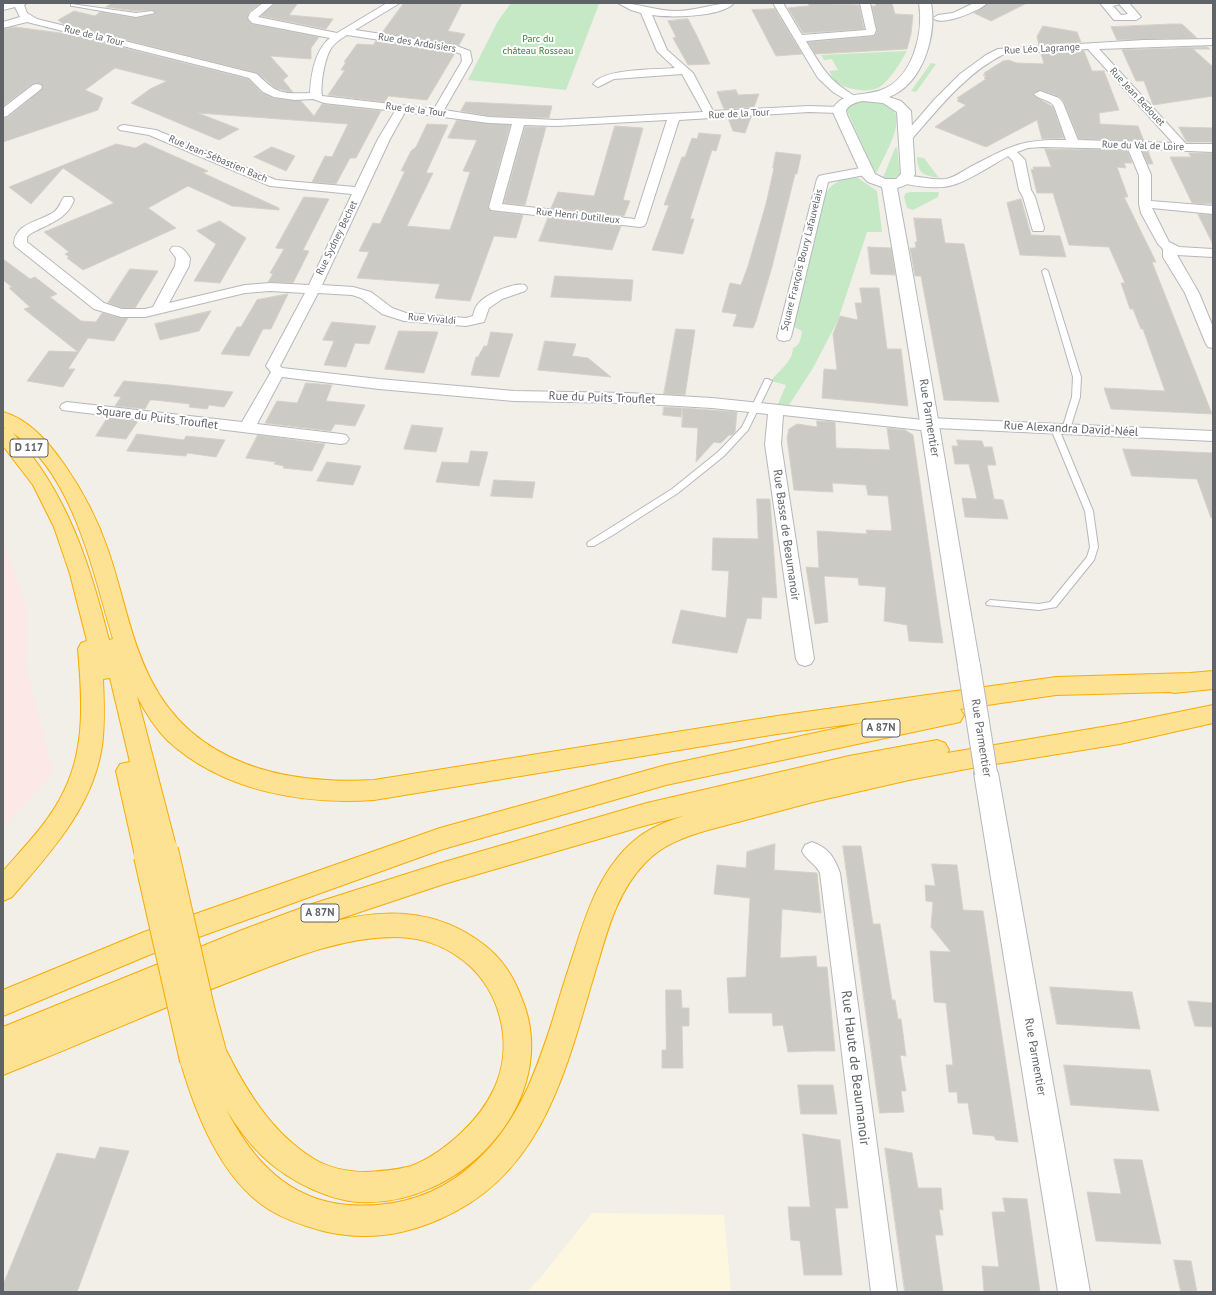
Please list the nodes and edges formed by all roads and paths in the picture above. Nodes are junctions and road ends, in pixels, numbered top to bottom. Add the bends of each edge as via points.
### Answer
1 (22, 3) edge
2 (269, 3) edge
3 (395, 3) edge
4 (623, 3) edge
5 (729, 3) edge
6 (778, 3) edge
7 (865, 3) edge
8 (925, 3) edge
9 (936, 3) edge
10 (982, 3) edge
11 (1115, 3) edge
12 (1124, 3) edge
13 (19, 4) edge
14 (73, 4) dead end
15 (3, 7) edge
16 (646, 12) junction
17 (152, 13) dead end
18 (1122, 17) junction
19 (938, 18) junction
20 (26, 19) junction
21 (3, 25) edge
22 (343, 34) junction
23 (1137, 35) junction
24 (798, 38) junction
25 (1213, 42) edge
26 (1091, 46) junction
27 (685, 71) junction
28 (598, 84) dead end
29 (38, 87) dead end
30 (1040, 94) dead end
31 (316, 96) junction
32 (873, 97) junction
33 (852, 99) junction
34 (899, 105) junction
35 (402, 108) junction
36 (838, 110) junction
37 (437, 112) junction
38 (3, 114) edge
39 (710, 115) junction
40 (674, 117) junction
41 (519, 121) junction
42 (124, 128) dead end
43 (906, 138) junction
44 (1073, 144) junction
45 (1133, 146) junction
46 (1183, 147) junction
47 (1213, 148) edge
48 (1009, 151) junction
49 (866, 172) junction
50 (905, 180) junction
51 (888, 184) junction
52 (360, 191) junction
53 (68, 200) dead end
54 (1145, 204) junction
55 (1213, 210) edge
56 (1038, 228) dead end
57 (1170, 249) junction
58 (177, 250) dead end
59 (1213, 253) edge
60 (1045, 271) dead end
61 (520, 288) dead end
62 (313, 290) junction
63 (158, 310) junction
64 (784, 337) dead end
65 (1213, 344) edge
66 (277, 371) junction
67 (768, 381) dead end
68 (66, 407) dead end
69 (756, 408) junction
70 (776, 410) junction
71 (3, 420) edge
72 (930, 425) junction
73 (247, 428) junction
74 (1061, 429) junction
75 (3, 434) edge
76 (1213, 436) edge
77 (341, 439) dead end
78 (46, 479) junction
79 (590, 544) dead end
80 (85, 586) junction
81 (990, 602) dead end
82 (805, 659) dead end
83 (1213, 680) edge
84 (1189, 682) junction
85 (1213, 708) edge
86 (1213, 714) edge
87 (812, 851) dead end
88 (156, 853) junction
89 (3, 889) edge
90 (3, 1003) edge
91 (3, 1041) edge
92 (203, 1056) junction
93 (3, 1061) edge
94 (884, 1292) edge
95 (1074, 1292) edge

1 - 13 street
2 - 22 street, Rue des Ardoisiers via 254,15 256,21
3 - 22 street
4 - 16 street
5 - 16 street via 697,12
6 - 24 street
7 - 24 street via 872,30 870,33
8 - 32 street via 926,30 916,62 895,89
9 - 19 street
10 - 19 street via 955,16
11 - 18 street via 1105,3 1118,18
12 - 18 street via 1136,17
13 - 15 street
13 - 20 street
14 - 17 lane via 136,15
16 - 27 street via 662,51
18 - 23 street
19 - 34 street via 931,58 903,95
20 - 21 street
20 - 31 street, Rue de la Tour via 253,76 267,90 278,95
22 - 31 street via 331,42 324,53
22 - 37 street, Rue des Ardoisiers via 454,48 466,53 468,61
23 - 25 street, Rue Léo Lagrange
23 - 26 street, Rue Léo Lagrange
24 - 33 street via 822,76 836,90
26 - 43 street, Rue Léo Lagrange via 1015,49 994,54 962,78
26 - 46 street, Rue Jean Bedouet
27 - 28 street via 612,76
27 - 39 street
29 - 38 street
30 - 44 street via 1055,100 1059,105
31 - 35 street, Rue de la Tour via 324,100
32 - 33 street
32 - 34 street
33 - 36 street
34 - 43 street via 905,114
35 - 37 street, Rue de la Tour
35 - 52 street, Rue Sydney Bechet via 384,139
36 - 39 street, Rue de la Tour via 809,109
36 - 49 street
37 - 41 street, Rue de la Tour via 489,120
39 - 40 street, Rue de la Tour
40 - 41 street, Rue de la Tour via 571,123
40 - 41 street, Rue Henri Dutilleux via 640,223 495,206
42 - 52 street, Rue Jean-Sébastien Bach via 152,132 274,183
43 - 50 street via 908,174
44 - 45 street, Rue du Val de Loire
44 - 48 street, Rue du Val de Loire via 1032,144
45 - 46 street, Rue du Val de Loire
45 - 54 street via 1145,175
46 - 47 street, Rue du Val de Loire
48 - 50 street, Rue du Val de Loire via 950,182
48 - 56 street via 1019,160 1025,190
49 - 51 street via 875,180
49 - 64 street, Square François Boury Lafauvelais via 823,179
50 - 51 street
51 - 72 street, Rue Parmentier
52 - 62 street, Rue Sydney Bechet
53 - 63 street via 66,207 59,214 23,233 19,240 22,246 99,306 121,313
54 - 55 street
54 - 57 street via 1147,213 1164,244
57 - 59 street
57 - 65 street via 1170,257 1192,293
58 - 63 street via 183,258 182,266
60 - 74 lane via 1077,377 1076,396
61 - 62 street, Rue Vivaldi via 497,296 483,306 478,319 466,322 404,317 386,311 366,295 353,291
62 - 63 street via 258,287
62 - 66 street, Rue Sydney Bechet via 273,366
66 - 69 street, Rue du Puits Trouflet via 514,396 628,398
66 - 73 street
67 - 69 lane
68 - 73 street, Square du Puits Trouflet
69 - 70 street, Rue du Puits Trouflet
69 - 79 lane via 745,428 721,454 675,491
70 - 72 street, Rue du Puits Trouflet
70 - 82 street, Rue Basse de Beaumanoir via 773,444
71 - 78 highway, D 117 via 34,454
71 - 84 highway via 31,437 68,487 97,550 134,670 159,714 180,737 210,759 269,783 329,791 374,790 777,725 1056,686
72 - 74 street, Rue Alexandra David-Néel
72 - 95 street, Rue Parmentier, bridge
73 - 77 street, Square du Puits Trouflet
74 - 76 street, Rue Alexandra David-Néel
74 - 81 lane via 1089,511 1094,546 1091,558 1053,605 1039,607
75 - 78 highway, D 117
78 - 80 highway
78 - 88 highway via 70,513 85,546 95,578
80 - 88 highway
80 - 89 highway via 92,694 92,732 87,761 74,794 53,831
83 - 84 highway, A 87N
84 - 90 highway, A 87N via 905,723 658,777 440,839 144,944
85 - 91 highway, A 87N via 1068,727 849,766 648,814 444,872 312,916 150,979
86 - 92 highway via 1120,734 1013,750 871,778 696,823 655,839 633,857 607,897 598,918 543,1092 521,1132 508,1150 476,1183 445,1203 414,1215 380,1222 348,1221 302,1209 283,1201 269,1191 245,1166 224,1136 203,1092
87 - 94 street, Rue Haute de Beaumanoir via 825,861 830,873
88 - 92 highway, bridge
92 - 93 highway via 252,1121 280,1153 307,1172 326,1180 363,1188 383,1187 429,1175 446,1166 475,1142 504,1104 513,1081 518,1054 518,1033 514,1012 506,992 496,975 471,950 448,936 428,929 395,924 362,928 292,946 170,992

